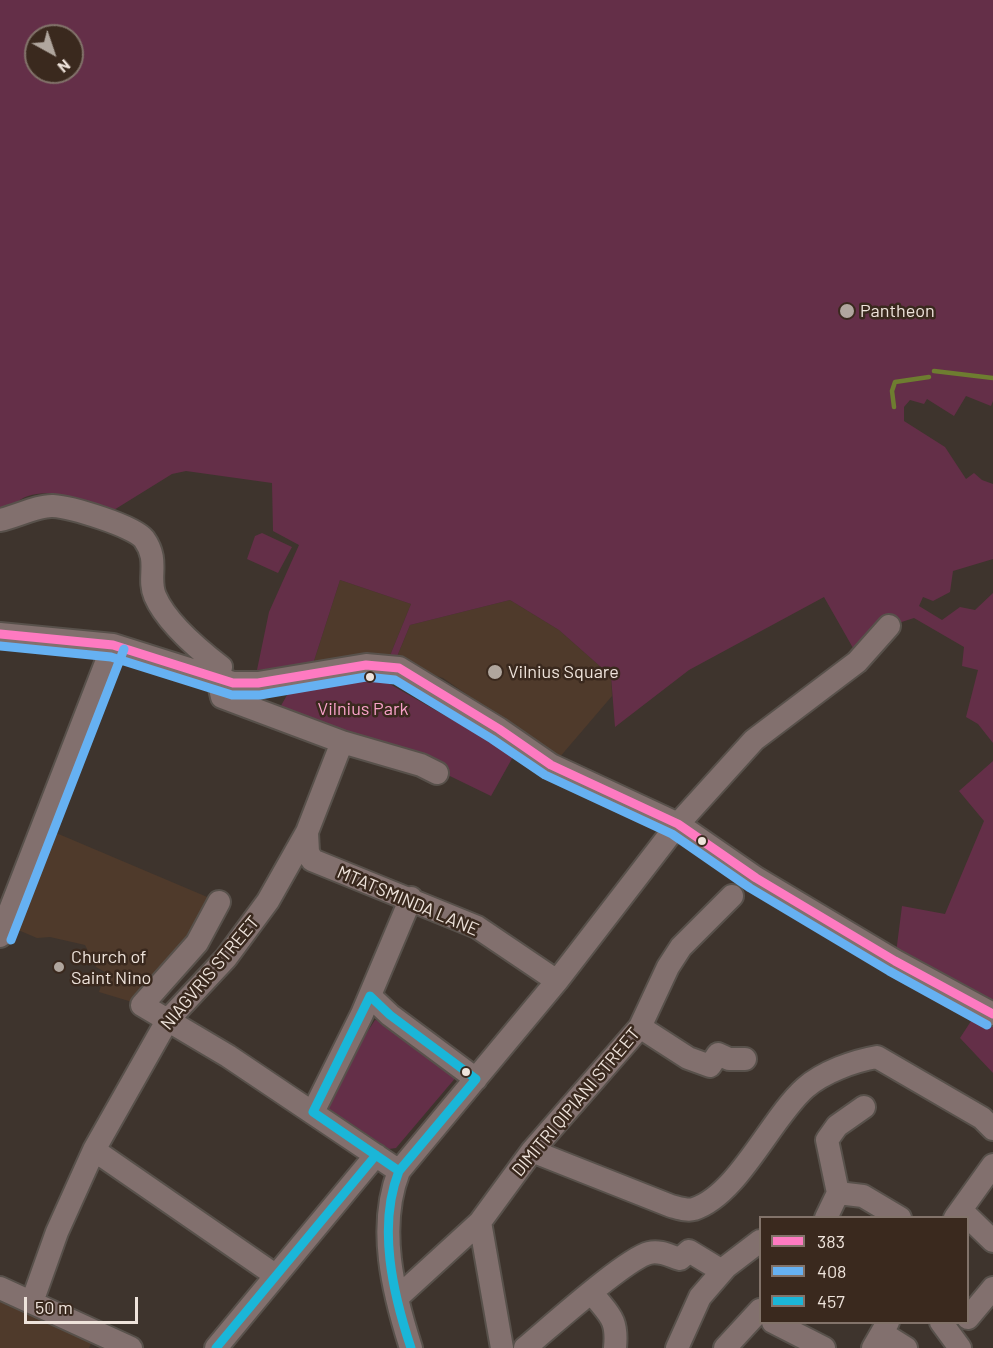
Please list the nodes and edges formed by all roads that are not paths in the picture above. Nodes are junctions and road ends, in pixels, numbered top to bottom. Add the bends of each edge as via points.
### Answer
1 (0, 520) edge
2 (889, 626) dead end
3 (0, 634) edge
4 (113, 645) junction
5 (218, 680) junction
6 (342, 742) junction
7 (437, 773) dead end
8 (678, 824) junction
9 (307, 832) junction
10 (732, 896) dead end
11 (7, 897) edge
12 (411, 898) junction
13 (219, 902) dead end
14 (0, 936) edge
15 (557, 981) junction
16 (370, 996) junction
17 (993, 1014) edge
18 (166, 1021) junction
19 (640, 1027) junction
20 (745, 1059) dead end
21 (476, 1079) junction
22 (864, 1107) dead end
23 (313, 1112) junction
24 (993, 1129) edge
25 (94, 1150) junction
26 (532, 1151) junction
27 (376, 1155) junction
28 (993, 1165) edge
29 (399, 1171) junction
30 (838, 1193) junction
31 (958, 1214) edge
32 (827, 1216) edge
33 (897, 1216) edge
34 (480, 1222) junction
35 (969, 1222) edge
36 (993, 1241) edge
37 (759, 1242) edge
38 (722, 1271) junction
39 (275, 1275) junction
40 (0, 1288) edge
41 (592, 1293) junction
42 (397, 1298) junction
43 (32, 1302) junction
44 (759, 1319) edge
45 (778, 1324) edge
46 (881, 1335) edge
47 (95, 1341) edge
48 (131, 1348) edge
49 (216, 1348) edge
50 (411, 1348) edge
51 (502, 1348) edge
52 (525, 1348) edge
53 (615, 1348) edge
54 (677, 1348) edge
55 (725, 1348) edge
56 (824, 1348) edge
57 (906, 1348) edge

1 - 5 street via 53,506 123,524 143,538 154,563 155,595 200,651 220,667
2 - 8 street via 857,662 754,740
3 - 4 street
4 - 5 street
4 - 11 street
5 - 6 street via 222,696
5 - 8 street via 244,684 346,667 383,664 399,668 565,773
6 - 7 street
6 - 9 street, NIAGVRIS STREET
8 - 15 street
8 - 17 street via 756,878 895,962
9 - 12 street, MTATSMINDA LANE via 312,860
9 - 18 street, NIAGVRIS STREET via 268,901 226,958
10 - 19 street, DIMITRI QIPIANI STREET via 681,947
11 - 14 street
12 - 15 street, MTATSMINDA LANE via 477,927
12 - 16 street
13 - 18 street via 197,943 142,1005
15 - 21 street
16 - 21 street
16 - 23 street
18 - 23 street
18 - 25 street, NIAGVRIS STREET
19 - 20 street via 688,1058 710,1066 718,1054
19 - 26 street, DIMITRI QIPIANI STREET
21 - 29 street
22 - 30 street via 837,1126 827,1140
23 - 27 street
24 - 26 street via 982,1118 877,1057 848,1065 808,1085 746,1166 695,1208 672,1206
25 - 39 street
25 - 43 street, NIAGVRIS STREET via 57,1232
26 - 34 street, DIMITRI QIPIANI STREET
27 - 29 street
27 - 39 street
28 - 31 street
29 - 42 street via 389,1203 389,1253
30 - 32 street
30 - 33 street via 863,1196
34 - 42 street, DIMITRI QIPIANI STREET
34 - 51 street
35 - 36 street
37 - 38 street
38 - 41 street via 689,1251 680,1259 650,1253
38 - 54 street via 700,1297
39 - 49 street
40 - 43 street
41 - 52 street
41 - 53 street via 615,1322
42 - 50 street
43 - 47 street
44 - 55 street
45 - 56 street
46 - 57 street
47 - 48 street

